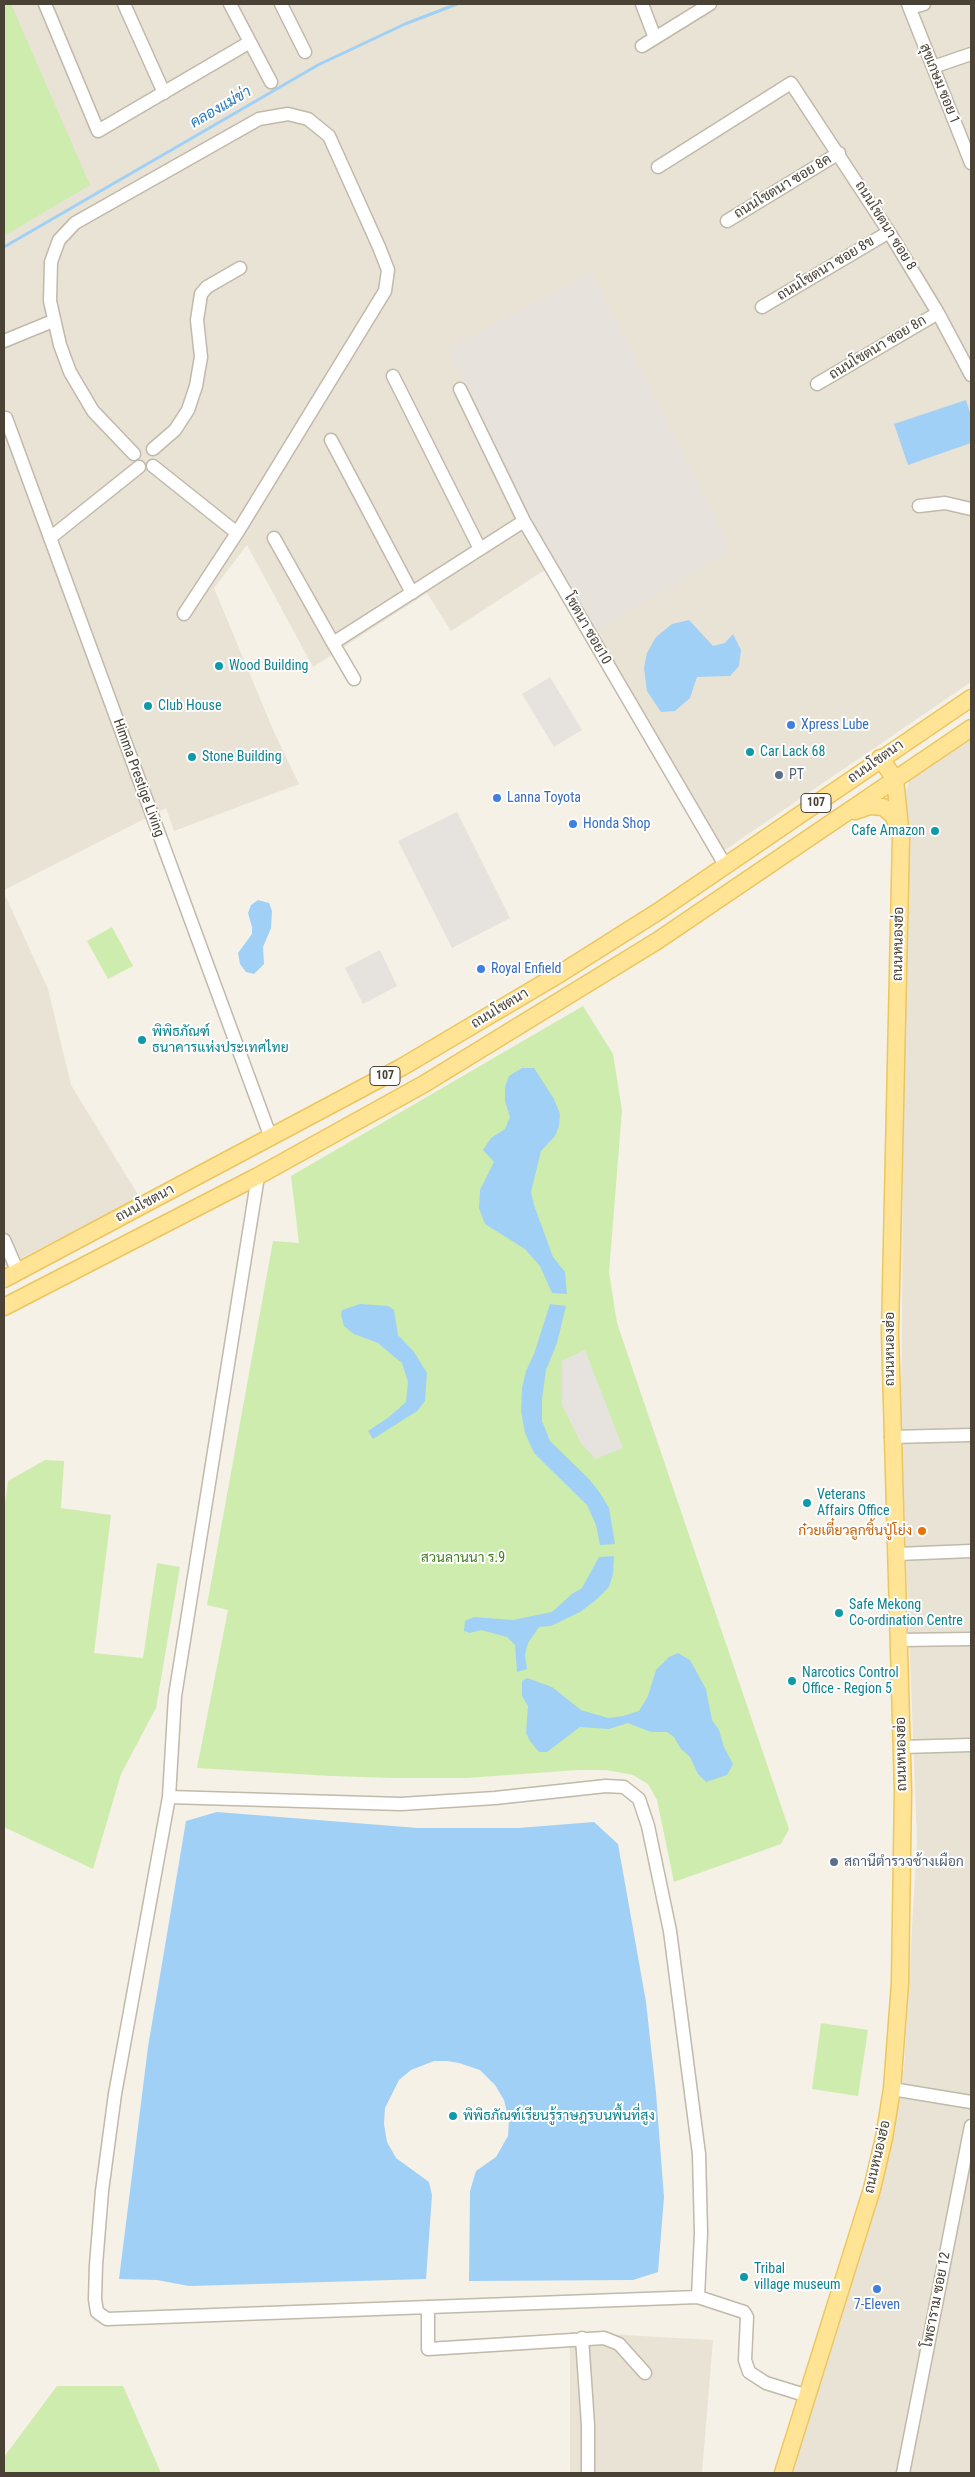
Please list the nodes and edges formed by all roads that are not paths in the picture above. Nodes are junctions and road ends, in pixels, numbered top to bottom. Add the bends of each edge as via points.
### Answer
1 (45, 4) edge
2 (124, 4) edge
3 (230, 4) edge
4 (281, 4) edge
5 (642, 4) edge
6 (710, 4) edge
7 (924, 4) edge
8 (909, 6) edge
9 (655, 38) junction
10 (250, 42) junction
11 (642, 46) dead end
12 (305, 52) dead end
13 (971, 54) edge
14 (933, 67) junction
15 (271, 82) dead end
16 (164, 93) junction
17 (966, 136) edge
18 (839, 153) junction
19 (971, 163) edge
20 (658, 167) dead end
21 (727, 221) dead end
22 (889, 232) junction
23 (240, 268) dead end
24 (762, 307) dead end
25 (938, 313) junction
26 (53, 321) junction
27 (4, 341) edge
28 (971, 375) edge
29 (393, 376) dead end
30 (817, 384) dead end
31 (460, 388) dead end
32 (6, 418) dead end
33 (330, 440) dead end
34 (153, 449) junction
35 (134, 454) junction
36 (153, 466) junction
37 (139, 467) junction
38 (919, 506) dead end
39 (971, 509) edge
40 (524, 520) junction
41 (237, 533) junction
42 (50, 538) junction
43 (274, 538) dead end
44 (480, 549) junction
45 (412, 593) junction
46 (184, 614) dead end
47 (333, 643) junction
48 (354, 679) dead end
49 (971, 698) edge
50 (971, 728) edge
51 (880, 758) junction
52 (895, 779) junction
53 (847, 813) junction
54 (901, 837) junction
55 (725, 865) junction
56 (644, 920) junction
57 (657, 941) junction
58 (271, 1138) junction
59 (258, 1176) junction
60 (4, 1240) edge
61 (11, 1276) edge
62 (4, 1307) edge
63 (971, 1435) edge
64 (891, 1437) junction
65 (971, 1551) edge
66 (897, 1554) junction
67 (971, 1639) edge
68 (899, 1640) junction
69 (970, 1745) edge
70 (902, 1747) junction
71 (170, 1797) junction
72 (892, 2088) junction
73 (971, 2102) edge
74 (971, 2126) edge
75 (698, 2297) junction
76 (428, 2308) junction
77 (582, 2338) junction
78 (645, 2373) dead end
79 (808, 2396) junction
80 (588, 2473) edge
81 (783, 2473) edge
82 (903, 2473) edge

1 - 16 street via 98,131
2 - 16 street
3 - 10 street
4 - 12 street
5 - 9 street
6 - 9 street
7 - 8 street
8 - 14 street, สุขเกษม ซอย 1
9 - 11 street
10 - 15 street
10 - 16 street
13 - 14 street
14 - 17 street, สุขเกษม ซอย 1
17 - 19 street, สุขเกษม ซอย 1
18 - 20 street, ถนนโชตนา ซอย 8 via 791,83
18 - 21 street, ถนนโชตนา ซอย 8ค
18 - 22 street, ถนนโชตนา ซอย 8
22 - 24 street, ถนนโชตนา ซอย 8ข
22 - 25 street, ถนนโชตนา ซอย 8
23 - 34 street via 201,294 197,320 201,357 196,386 188,410 175,430
25 - 28 street, ถนนโชตนา ซอย 8
25 - 30 street, ถนนโชตนา ซอย 8ก
26 - 27 street
26 - 35 street via 70,372 94,411
26 - 41 street via 51,262 59,240 75,223 259,119 288,114 308,119 329,136 388,270 385,290
29 - 44 street
31 - 40 street, โชตนา ซอย10
32 - 42 street, Himma Prestige Living
33 - 45 street
34 - 35 street via 143,446
34 - 36 street via 156,456
35 - 37 street
36 - 37 street
36 - 41 street
37 - 42 street
38 - 39 street via 945,503
40 - 44 street
40 - 55 street, โชตนา ซอย10
41 - 46 street
42 - 58 street, Himma Prestige Living
43 - 47 street
44 - 45 street
45 - 47 street
47 - 48 street
49 - 51 main road, ถนนโชตนา / 107
50 - 52 main road, ถนนโชตนา / 107
51 - 52 main road
51 - 55 main road, ถนนโชตนา / 107
52 - 53 main road, ถนนโชตนา / 107
52 - 54 main road, ถนนหนองฮ่อ
53 - 54 main road via 870,806 883,807 893,815
53 - 57 main road, ถนนโชตนา / 107
54 - 64 main road, ถนนหนองฮ่อ via 890,1333
55 - 56 main road, ถนนโชตนา / 107
56 - 57 main road
56 - 58 main road, ถนนโชตนา / 107 via 410,1063
57 - 59 main road, ถนนโชตนา / 107 via 424,1084
58 - 61 main road, ถนนโชตนา / 107
59 - 62 main road, ถนนโชตนา / 107
59 - 71 street via 175,1696
60 - 61 street
63 - 64 street
64 - 66 main road, ถนนหนองฮ่อ
65 - 66 street
66 - 68 main road, ถนนหนองฮ่อ
67 - 68 street
68 - 70 main road, ถนนหนองฮ่อ
69 - 70 street
70 - 72 main road, ถนนหนองฮ่อ via 904,1833 900,1983
71 - 75 street via 401,1804 606,1786 624,1787 639,1799 648,1826 670,1931 699,2154 701,2233
71 - 76 street via 115,2094 102,2191 95,2299 98,2312 107,2319
72 - 73 street
72 - 79 main road, ถนนหนองฮ่อ via 872,2188
74 - 82 street, โพธาราม ซอย 12
75 - 76 street
75 - 79 street via 744,2312 747,2317 745,2360 750,2372 766,2383
76 - 77 street via 428,2350
77 - 78 street via 604,2338 619,2344
77 - 80 street
79 - 81 main road, ถนนหนองฮ่อ

